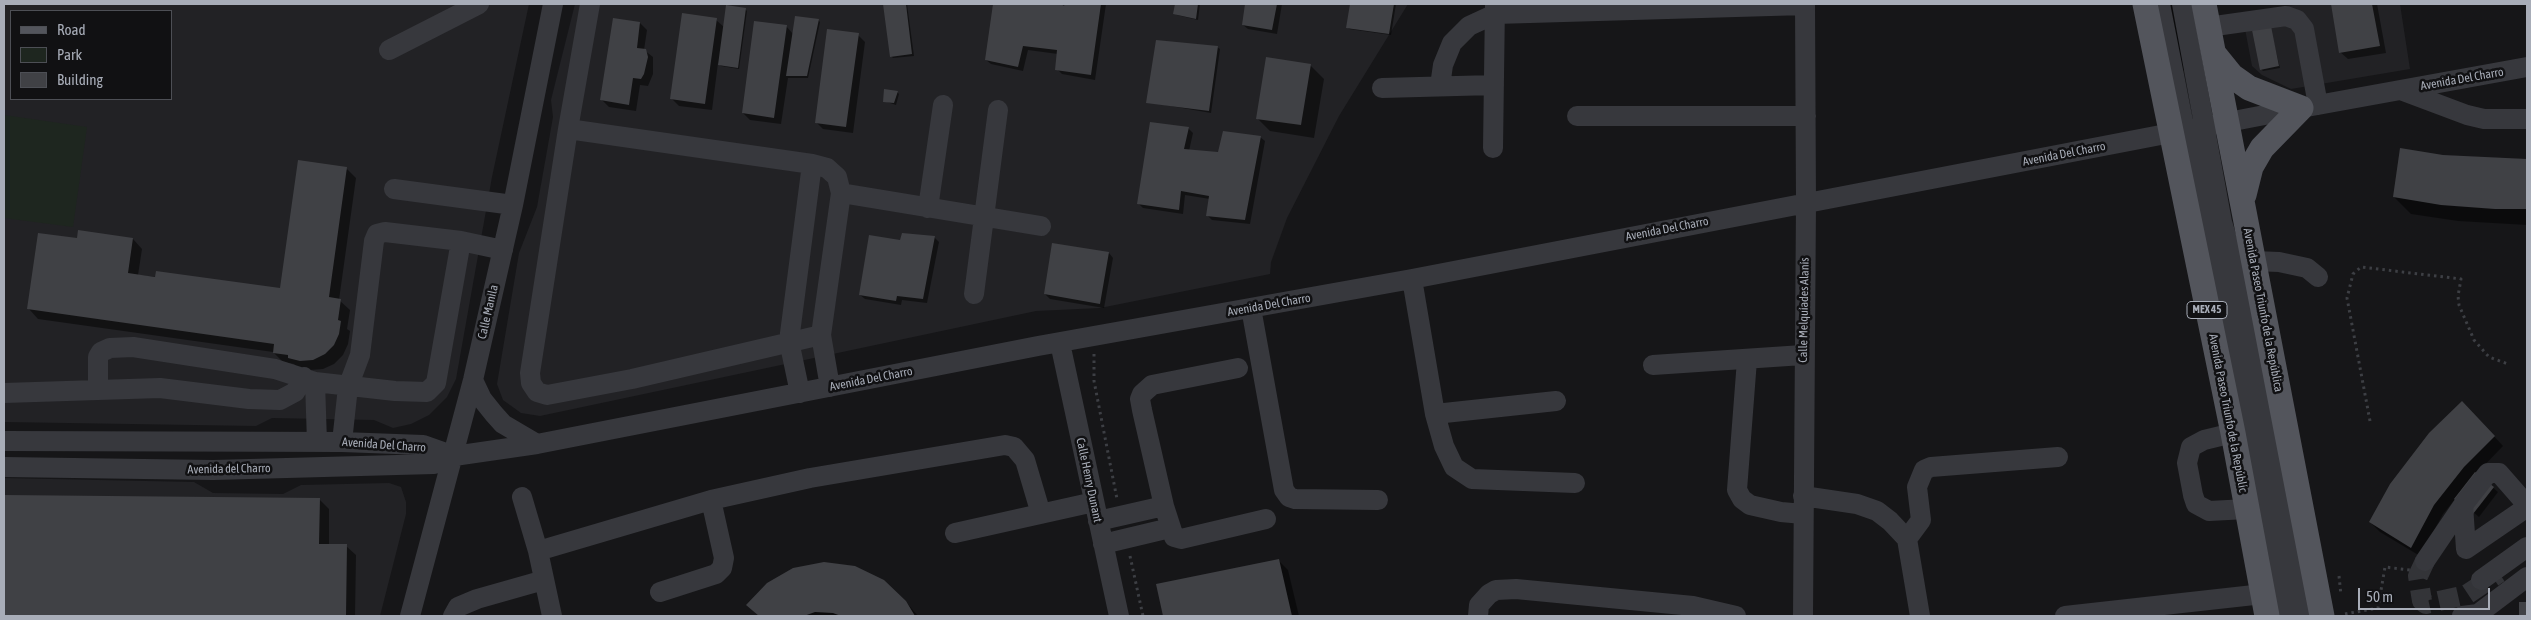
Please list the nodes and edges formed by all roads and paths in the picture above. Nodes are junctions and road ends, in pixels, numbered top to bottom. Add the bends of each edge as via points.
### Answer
1 (479, 4) edge
2 (553, 4) edge
3 (590, 4) edge
4 (2145, 4) edge
5 (2160, 4) edge
6 (2182, 4) edge
7 (1805, 5) edge
8 (1704, 6) edge
9 (1495, 9) edge
10 (2206, 15) edge
11 (389, 50) dead end
12 (2213, 53) junction
13 (2527, 67) edge
14 (1494, 85) junction
15 (1440, 86) junction
16 (1382, 88) dead end
17 (2401, 90) junction
18 (943, 105) dead end
19 (2309, 106) junction
20 (998, 110) dead end
21 (1577, 116) dead end
22 (1806, 116) junction
23 (2527, 119) edge
24 (568, 129) junction
25 (2197, 129) junction
26 (1493, 148) dead end
27 (812, 164) junction
28 (394, 189) dead end
29 (841, 193) junction
30 (2242, 201) junction
31 (1806, 203) junction
32 (513, 205) junction
33 (928, 208) junction
34 (984, 217) junction
35 (1041, 226) dead end
36 (461, 241) junction
37 (503, 250) junction
38 (2254, 261) junction
39 (2318, 277) dead end
40 (1412, 278) junction
41 (974, 294) dead end
42 (1251, 308) junction
43 (821, 335) junction
44 (1094, 337) junction
45 (789, 341) junction
46 (1060, 343) junction
47 (1803, 355) junction
48 (1747, 360) junction
49 (2508, 364) dead end
50 (1653, 365) dead end
51 (1238, 368) dead end
52 (310, 379) junction
53 (473, 380) junction
54 (348, 386) junction
55 (830, 387) junction
56 (98, 389) junction
57 (4, 393) edge
58 (800, 393) junction
59 (1556, 401) dead end
60 (1435, 414) junction
61 (2370, 421) dead end
62 (2233, 433) junction
63 (4, 442) edge
64 (317, 442) junction
65 (342, 442) junction
66 (537, 444) junction
67 (454, 456) junction
68 (2058, 457) dead end
69 (4, 467) edge
70 (1575, 483) dead end
71 (522, 497) dead end
72 (711, 500) junction
73 (1378, 500) dead end
74 (1803, 505) junction
75 (2462, 505) junction
76 (1164, 506) junction
77 (2247, 509) junction
78 (2524, 509) edge
79 (1096, 511) junction
80 (1041, 514) junction
81 (1120, 515) junction
82 (1266, 519) dead end
83 (1170, 528) junction
84 (955, 533) dead end
85 (1126, 539) junction
86 (1907, 539) junction
87 (1103, 544) junction
88 (2527, 547) edge
89 (538, 551) junction
90 (2419, 565) joint
91 (2339, 576) dead end
92 (2527, 577) edge
93 (544, 580) junction
94 (2481, 580) tunnel mouth
95 (660, 592) dead end
96 (2342, 595) dead end
97 (2265, 605) edge
98 (2339, 614) edge
99 (2472, 615) edge
100 (410, 616) edge
101 (453, 616) edge
102 (552, 616) edge
103 (1119, 616) edge
104 (1143, 616) edge
105 (1478, 616) edge
106 (1736, 616) edge
107 (1803, 616) edge
108 (1920, 616) edge
109 (2065, 616) edge
110 (2288, 616) edge
111 (2307, 616) edge

1 - 11 street
2 - 32 street, Calle Manila
3 - 24 street
4 - 25 main road, Avenida Paseo Triunfo de la Repúblic / MEX 45
5 - 25 street
6 - 25 street
7 - 8 street
7 - 22 street, Calle Melquíades Alanís
8 - 9 street
9 - 14 street
9 - 15 street via 1469,26 1452,43 1443,65
10 - 12 main road, Avenida Paseo Triunfo de la República / MEX 45
10 - 19 street via 2286,16 2298,20 2304,29
12 - 19 main road via 2232,76 2249,88
12 - 25 main road, Avenida Paseo Triunfo de la República / MEX 45
13 - 17 street, Avenida Del Charro
14 - 15 street
14 - 26 street
15 - 16 street
17 - 19 street, Avenida Del Charro
17 - 23 street via 2476,117
18 - 33 street
19 - 25 street, Avenida Del Charro
19 - 30 main road via 2262,148 2251,167
20 - 34 street
21 - 22 street
22 - 31 street, Calle Melquíades Alanís
24 - 27 street
24 - 45 street via 530,373 531,383 537,392 547,395 623,381
25 - 30 main road, Avenida Paseo Triunfo de la República / MEX 45
25 - 31 street, Avenida Del Charro
25 - 62 main road, Avenida Paseo Triunfo de la Repúblic / MEX 45
25 - 110 street via 2212,253 2233,326
25 - 111 street via 2243,293
27 - 29 street via 827,168 837,177
27 - 45 street
28 - 32 street
29 - 33 street
29 - 43 street
30 - 38 main road, Avenida Paseo Triunfo de la República / MEX 45
31 - 40 street, Avenida Del Charro
31 - 47 street, Calle Melquíades Alanís
32 - 37 street, Calle Manila
33 - 34 street
34 - 35 street
34 - 41 street
36 - 37 street
36 - 54 street via 436,383 432,389 418,394
36 - 54 street via 385,232 377,234 360,355
37 - 53 street, Calle Manila
38 - 39 street via 2307,268
38 - 98 main road, Avenida Paseo Triunfo de la República / MEX 45
40 - 42 street, Avenida Del Charro
40 - 60 street
42 - 44 street, Avenida Del Charro
42 - 73 street via 1284,490 1295,499
43 - 45 street
43 - 55 street
44 - 46 street, Avenida Del Charro
44 - 81 path via 1094,381
45 - 58 street
46 - 55 street, Avenida Del Charro
46 - 79 street, Calle Henry Dunant
47 - 48 street
47 - 74 street, Calle Melquíades Alanís
48 - 50 street
48 - 74 street via 1737,490 1750,505 1781,512
49 - 61 path via 2489,357 2474,340 2459,306 2460,280 2361,266 2353,274 2347,298
51 - 76 street via 1162,382 1142,394 1142,410
52 - 54 street
52 - 56 street via 280,400 160,388
52 - 56 street via 275,369 176,353 134,347 110,348 98,357
52 - 64 street
53 - 66 street via 482,399 503,424
53 - 67 street, Calle Manila
54 - 65 street
55 - 58 street, Avenida Del Charro
56 - 57 street
58 - 66 street, Avenida Del Charro
59 - 60 street
60 - 70 street via 1444,446 1454,467 1462,475 1472,479
62 - 77 main road, Avenida Paseo Triunfo de la Repúblic / MEX 45
62 - 77 street via 2204,440 2191,447 2187,463 2192,494 2196,504 2209,511
63 - 64 street, Avenida Del Charro
64 - 65 street, Avenida Del Charro
65 - 67 street, Avenida Del Charro via 423,445
66 - 67 street, Avenida Del Charro
67 - 69 street, Avenida del Charro via 434,464 213,470
67 - 100 street, Calle Manila
68 - 86 street via 1924,470 1917,487 1920,520
71 - 89 street
72 - 80 street via 810,478 1005,445 1014,448 1025,460
72 - 89 street
72 - 95 street via 724,558 722,568 716,574
74 - 86 street via 1840,500 1876,511
74 - 107 street, Calle Melquíades Alanís
75 - 78 street via 2483,478 2494,471 2499,472
75 - 78 street via 2466,549
75 - 90 street
76 - 81 street
76 - 83 street
77 - 97 main road, Avenida Paseo Triunfo de la Repúblic / MEX 45
79 - 80 street
79 - 81 street
79 - 87 street, Calle Henry Dunant
80 - 84 street
82 - 83 street via 1181,540 1174,537
83 - 85 street
85 - 87 street
85 - 104 path
86 - 108 street
87 - 103 street, Calle Henry Dunant
88 - 94 street
89 - 93 street
90 - 98 path via 2385,568 2378,608
91 - 96 path
92 - 99 street
93 - 101 street via 476,599 458,607
93 - 102 street
97 - 109 street
105 - 106 street via 1479,605 1488,594 1496,590 1516,589 1692,606

